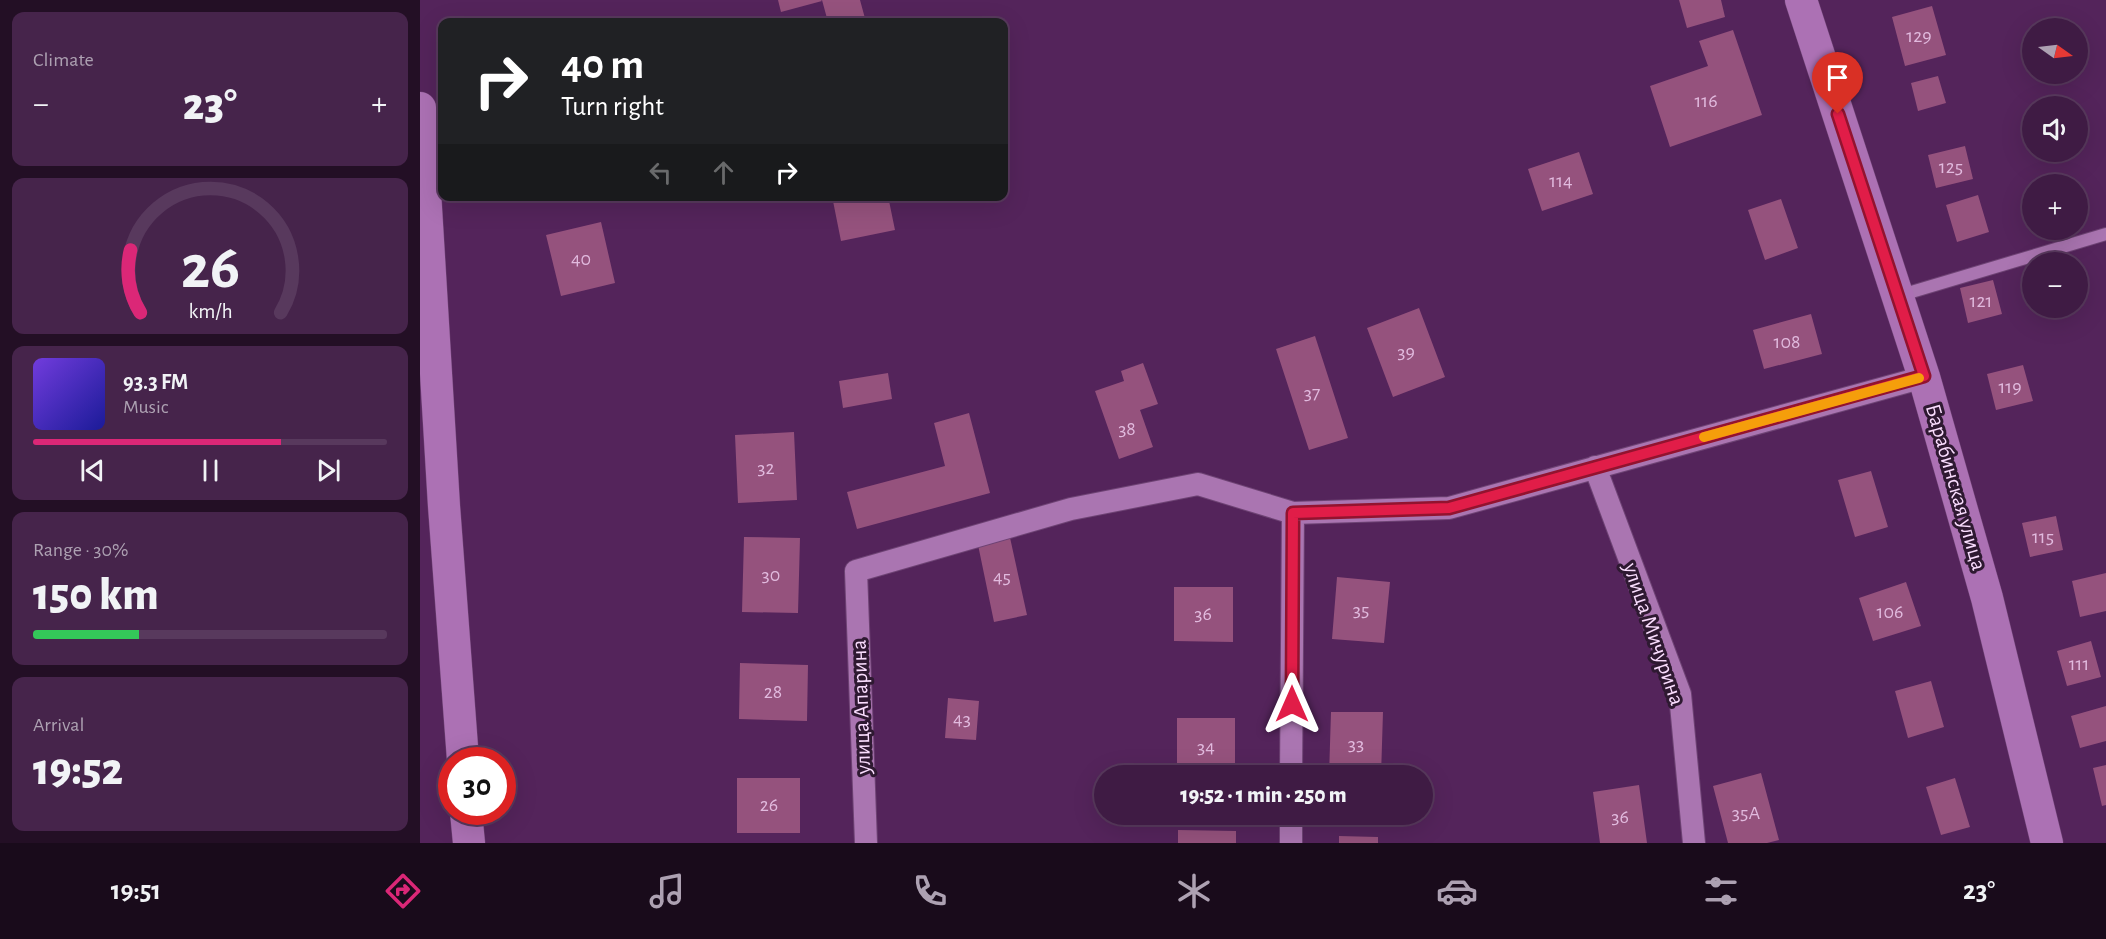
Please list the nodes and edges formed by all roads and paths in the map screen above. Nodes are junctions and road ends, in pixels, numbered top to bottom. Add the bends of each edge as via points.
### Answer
1 (1801, 0) edge
2 (420, 108) edge
3 (2106, 234) edge
4 (1898, 296) junction
5 (1924, 376) junction
6 (1595, 467) junction
7 (1293, 513) junction
8 (462, 747) edge
9 (1291, 765) edge
10 (467, 825) edge
11 (1291, 825) edge
12 (468, 843) edge
13 (866, 843) edge
14 (1291, 843) edge
15 (1694, 843) edge
16 (2047, 843) edge

1 - 4 street, Барабинская улица
2 - 8 street
3 - 4 lane
4 - 5 street, Барабинская улица
5 - 6 street
5 - 16 street, Барабинская улица via 1987,598
6 - 7 street via 1449,508
6 - 15 street, улица Мичурина via 1680,694
7 - 9 street
7 - 13 street, улица Апарина via 1198,484 1071,509 856,571
10 - 12 street
11 - 14 street

